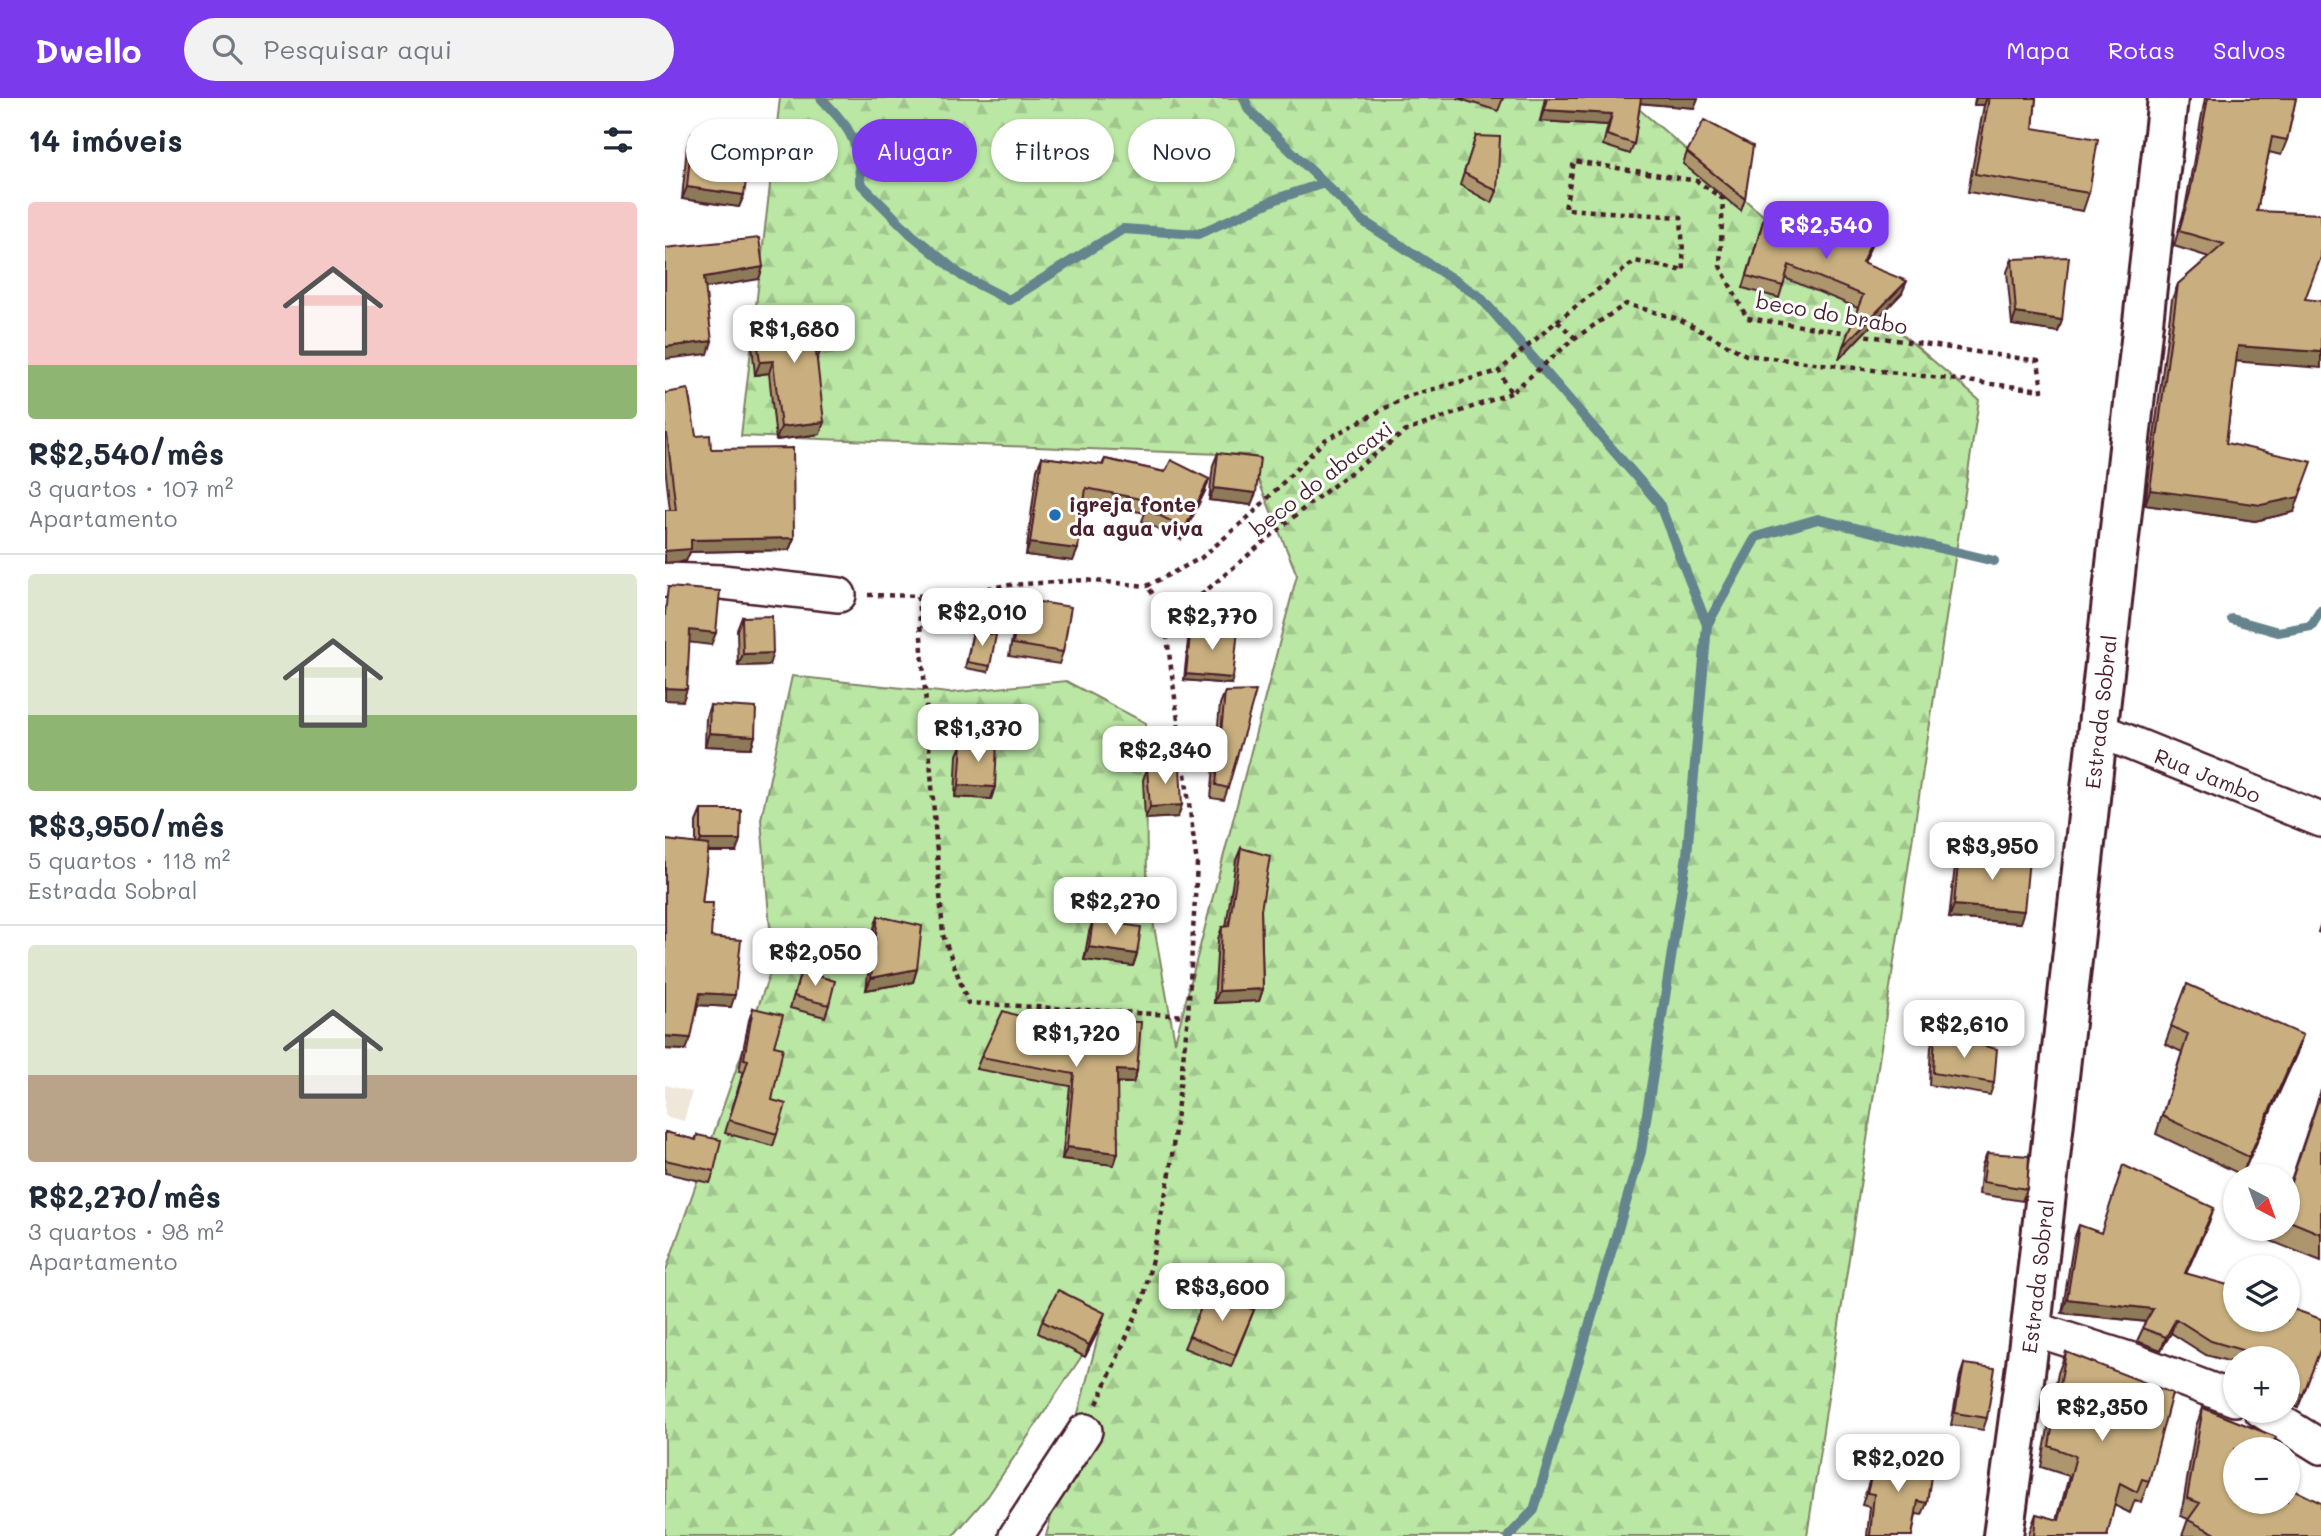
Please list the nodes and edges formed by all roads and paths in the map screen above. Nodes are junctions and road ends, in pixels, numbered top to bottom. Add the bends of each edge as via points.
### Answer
1 (2168, 98) edge
2 (1557, 321) junction
3 (1575, 338) junction
4 (1499, 371) junction
5 (1511, 393) junction
6 (665, 580) edge
7 (1147, 586) junction
8 (839, 595) joint
9 (918, 596) junction
10 (1163, 607) junction
11 (2095, 729) junction
12 (2321, 820) edge
13 (1188, 1016) junction
14 (2031, 1328) junction
15 (2223, 1394) edge
16 (2282, 1423) edge
17 (1085, 1431) joint
18 (2321, 1447) edge
19 (1016, 1536) edge
20 (2003, 1536) edge

1 - 11 street, Estrada Sobral
2 - 3 path
2 - 3 path, beco do brabo via 1635,261 1684,271 1681,217 1565,209 1574,161 1697,181 1723,199 1720,266 1747,318 2038,361 2042,390 1746,355 1679,319 1626,304
2 - 4 path
3 - 5 path
4 - 5 path
4 - 7 path, beco do abacaxi via 1408,396 1325,440 1201,558
5 - 10 path, beco do abacaxi via 1406,431 1196,599
6 - 8 street
7 - 9 path via 1085,580
7 - 10 path
8 - 9 path
9 - 13 path via 943,935 968,1003
10 - 13 path via 1197,864
11 - 12 street, Rua Jambo
11 - 14 street, Estrada Sobral
13 - 17 path via 1170,1173 1144,1297
14 - 15 street
14 - 20 street, Estrada Sobral
16 - 18 street
17 - 19 street

